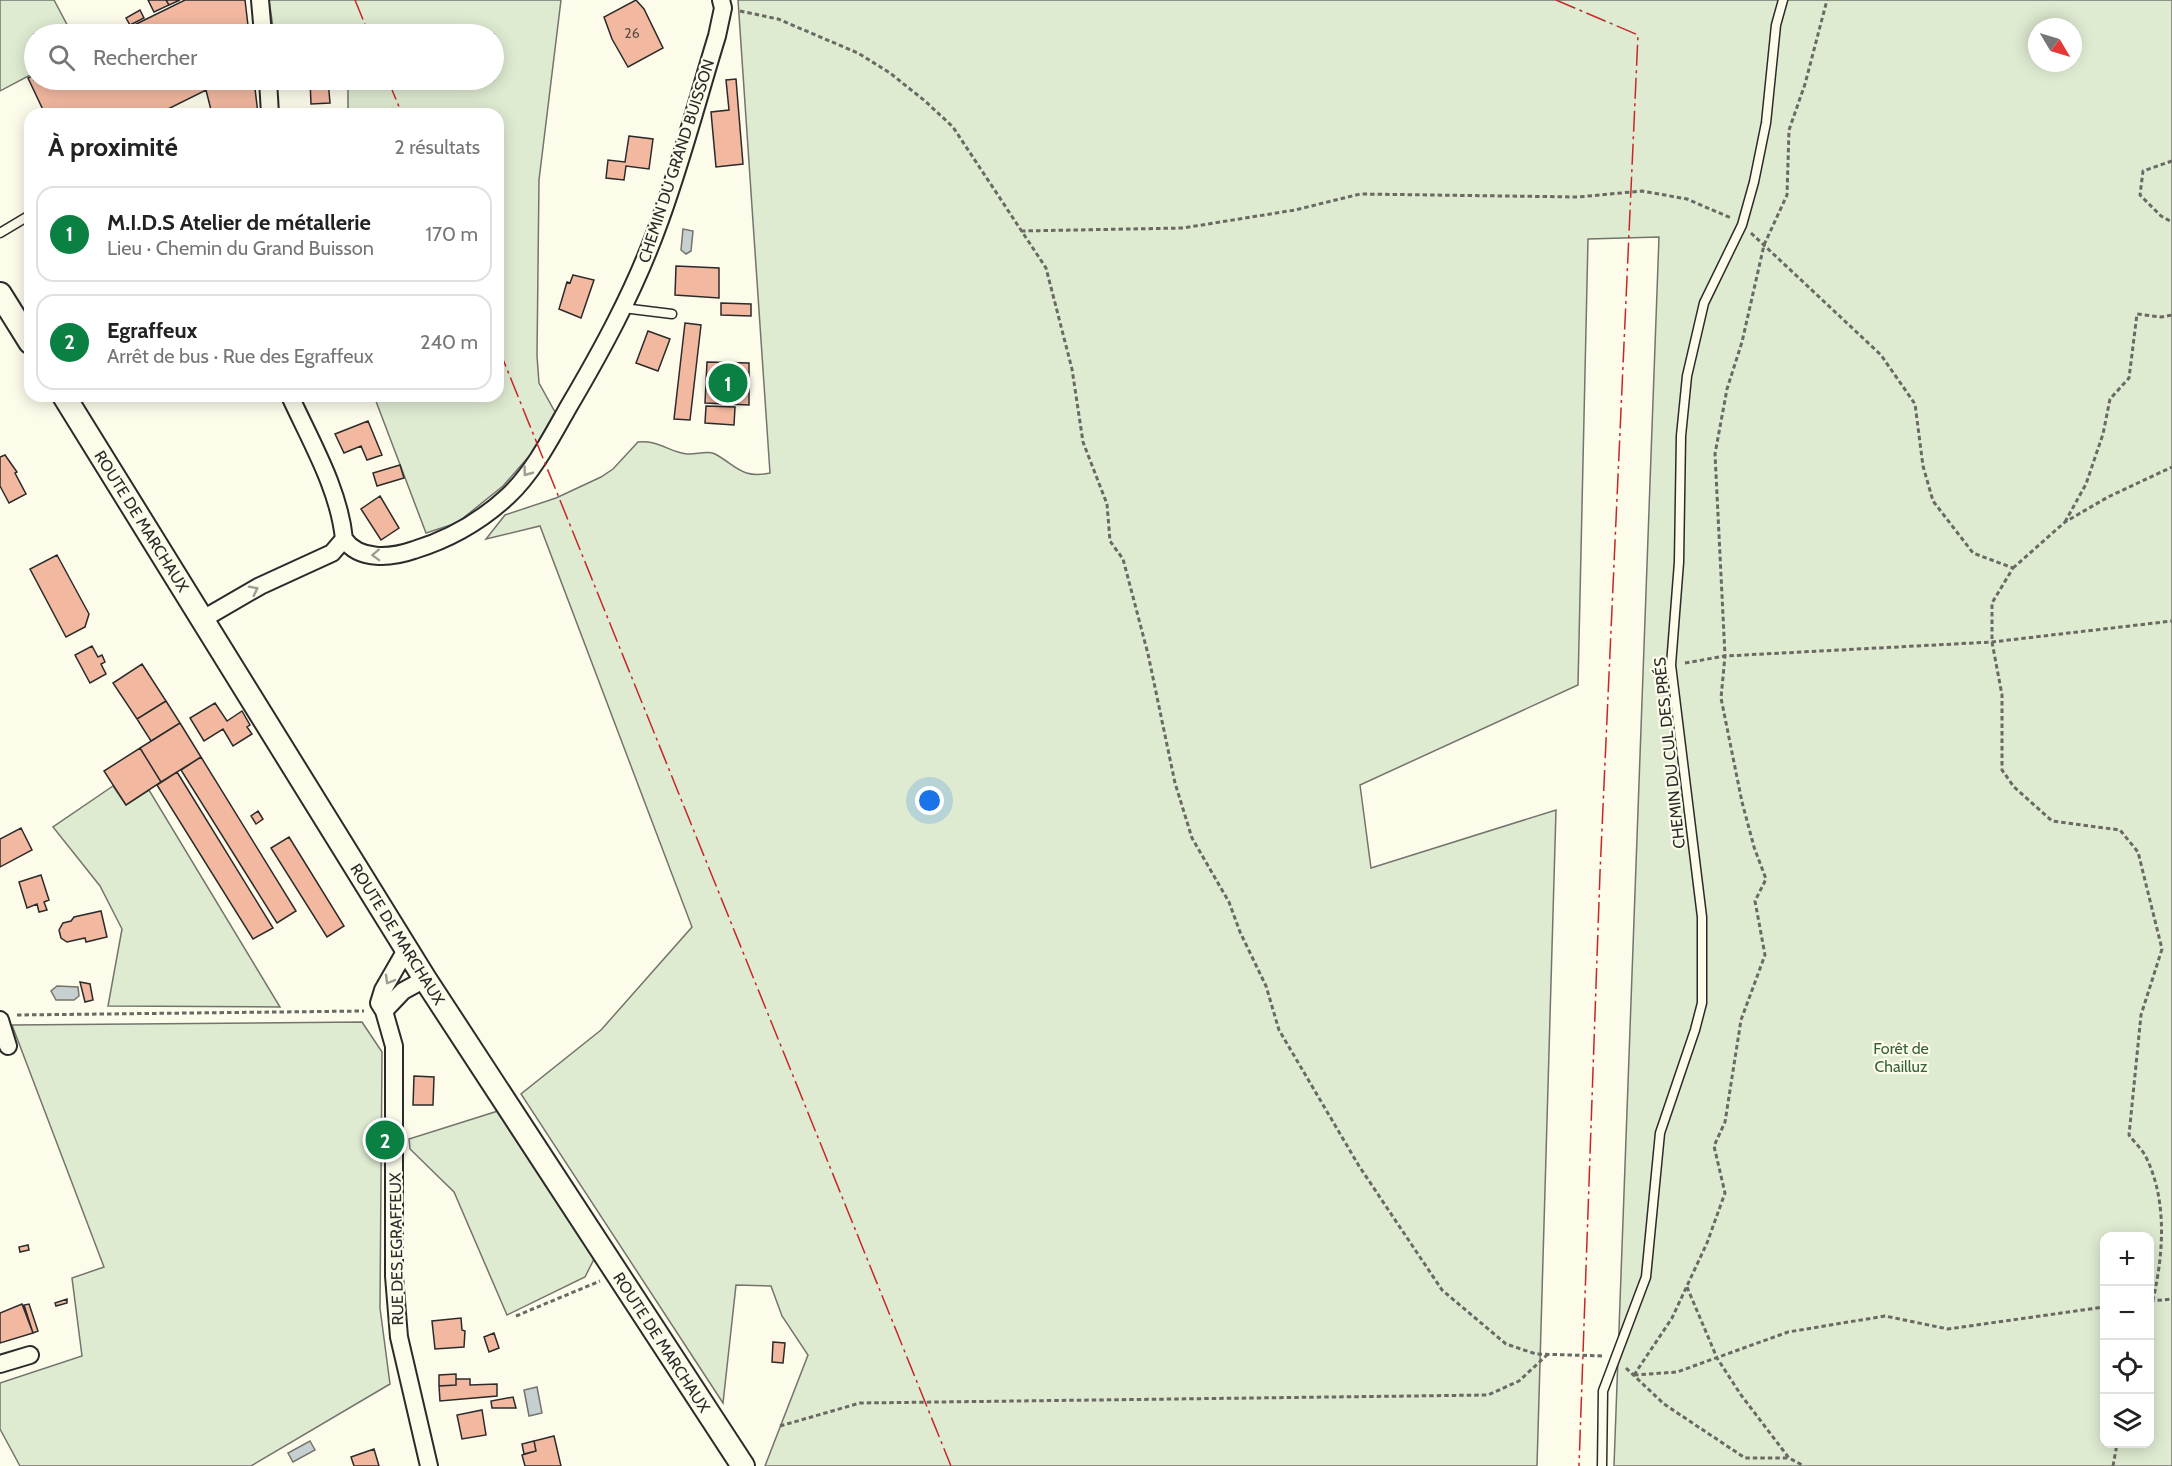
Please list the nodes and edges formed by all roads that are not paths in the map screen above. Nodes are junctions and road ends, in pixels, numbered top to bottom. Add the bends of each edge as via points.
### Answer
1 (260, 0) edge
2 (1783, 0) edge
3 (722, 4) edge
4 (262, 24) edge
5 (269, 90) edge
6 (270, 108) edge
7 (24, 218) edge
8 (0, 232) edge
9 (0, 294) edge
10 (623, 308) junction
11 (672, 314) dead end
12 (24, 332) edge
13 (68, 402) edge
14 (293, 402) edge
15 (344, 539) junction
16 (203, 619) junction
17 (406, 950) junction
18 (425, 979) junction
19 (384, 1011) junction
20 (0, 1020) edge
21 (9, 1046) dead end
22 (30, 1355) dead end
23 (0, 1364) edge
24 (429, 1466) edge
25 (743, 1466) edge
26 (1602, 1466) edge

1 - 4 street
2 - 26 lane, CHEMIN DU CUL DES PRÉS via 1754,182 1742,225 1704,303 1687,376 1671,665 1702,917 1702,1003 1660,1133 1646,1277 1603,1391
3 - 10 street, CHEMIN DU GRAND BUISSON via 673,180
5 - 6 street
7 - 8 lane
9 - 12 main road
10 - 11 lane
10 -> 15 street, CHEMIN DU GRAND BUISSON via 559,423 510,495 468,528 410,552 372,556 358,553
13 - 16 main road, ROUTE DE MARCHAUX
14 - 15 street via 334,492
16 -> 15 street via 332,553
16 - 17 main road, ROUTE DE MARCHAUX
17 - 18 main road, ROUTE DE MARCHAUX
17 -> 19 street via 383,990 379,1003
18 - 19 street via 403,991
18 - 25 main road, ROUTE DE MARCHAUX
19 - 24 street, RUE DES EGRAFFEUX via 394,1046 393,1276 399,1337
20 - 21 street
22 - 23 street

